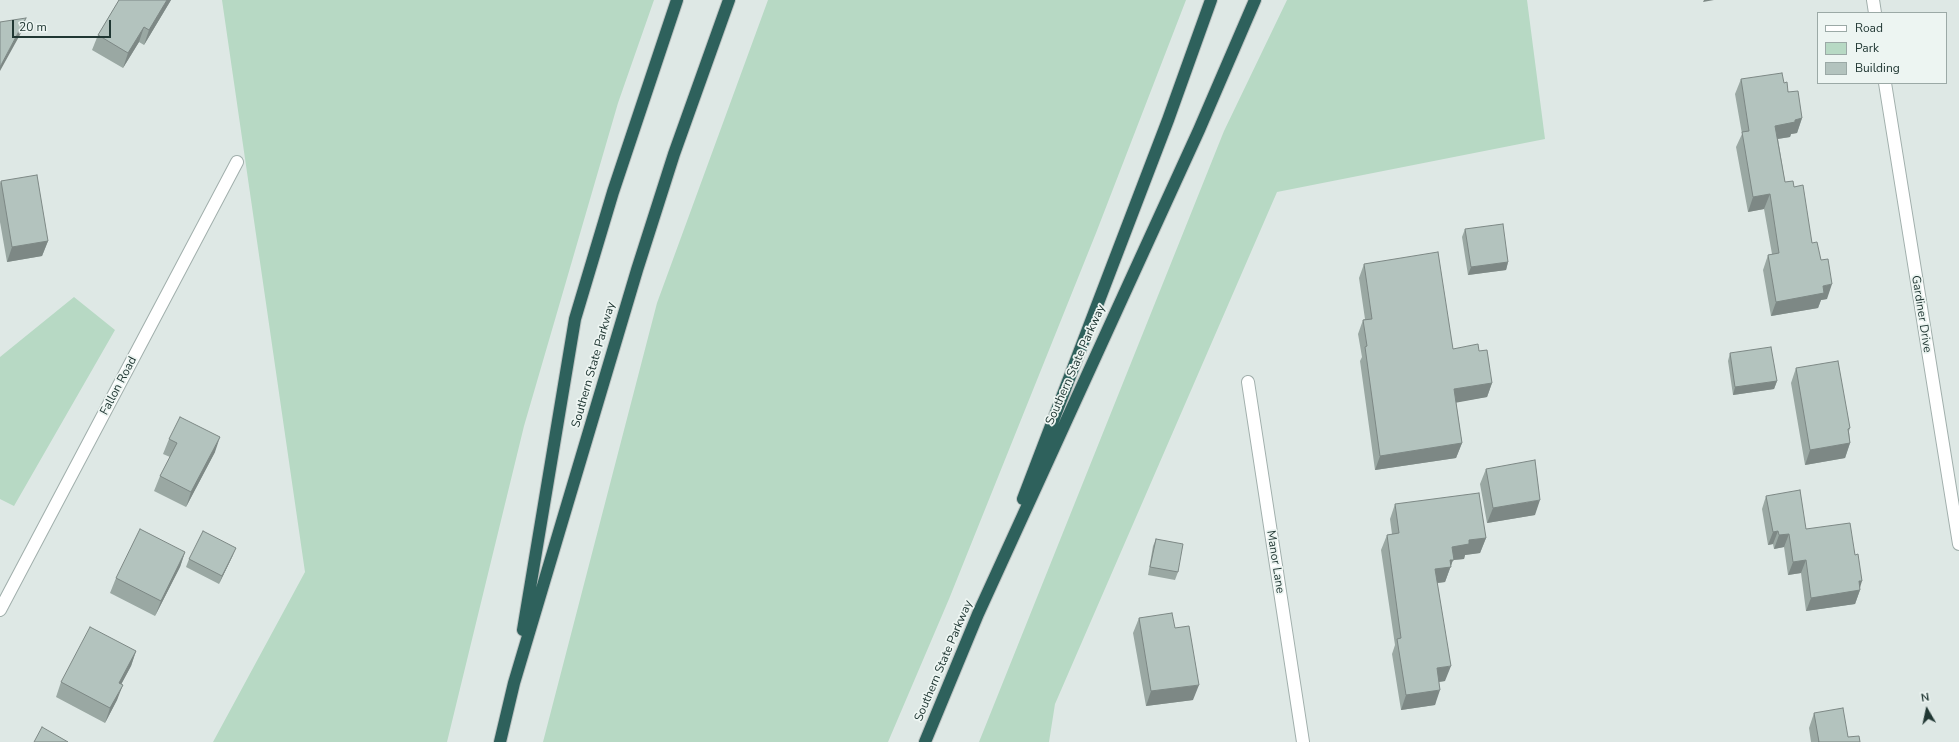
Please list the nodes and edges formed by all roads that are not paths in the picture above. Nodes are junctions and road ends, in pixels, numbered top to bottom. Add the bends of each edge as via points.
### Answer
1 (677, 0) edge
2 (729, 0) edge
3 (1211, 0) edge
4 (1255, 0) edge
5 (1873, 0) edge
6 (1875, 12) edge
7 (1885, 84) edge
8 (237, 162) dead end
9 (1248, 382) dead end
10 (1959, 544) edge
11 (0, 610) edge
12 (978, 614) junction
13 (514, 683) junction
14 (500, 742) edge
15 (925, 742) edge
16 (1303, 742) edge

1 - 13 highway via 575,319
2 - 13 highway, Southern State Parkway via 677,146 637,270
3 - 12 highway via 1168,120
4 - 12 highway, Southern State Parkway via 1199,130
5 - 6 street
7 - 10 street, Gardiner Drive
8 - 11 street, Fallon Road
9 - 16 street, Manor Lane
12 - 15 highway, Southern State Parkway
13 - 14 highway, Southern State Parkway

